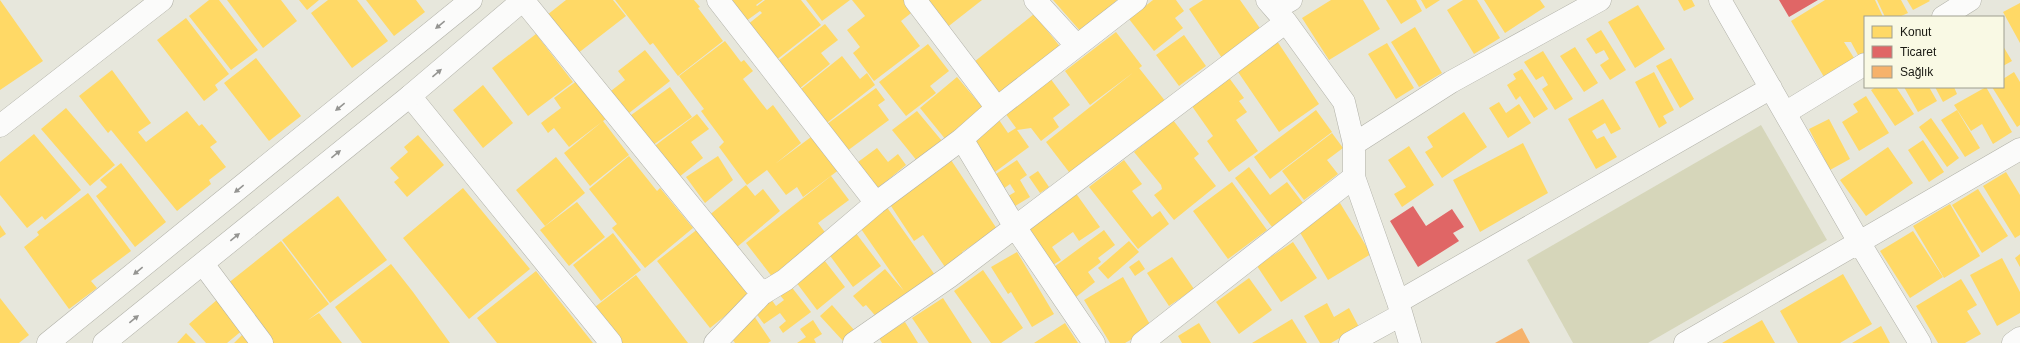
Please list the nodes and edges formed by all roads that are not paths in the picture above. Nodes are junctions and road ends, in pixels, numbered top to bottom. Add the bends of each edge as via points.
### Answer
1 (162, 0) edge
2 (470, 0) edge
3 (523, 0) edge
4 (718, 0) edge
5 (916, 0) edge
6 (1035, 0) edge
7 (1136, 0) edge
8 (1600, 0) edge
9 (1720, 0) edge
10 (1970, 0) edge
11 (1280, 8) edge
12 (1944, 16) edge
13 (1077, 46) junction
14 (1864, 65) edge
15 (1771, 88) junction
16 (410, 96) junction
17 (997, 108) junction
18 (1785, 113) junction
19 (0, 126) edge
20 (962, 139) junction
21 (1354, 144) junction
22 (2020, 148) edge
23 (1354, 177) junction
24 (876, 203) junction
25 (1015, 227) junction
26 (1859, 242) junction
27 (203, 264) junction
28 (762, 294) junction
29 (1400, 308) junction
30 (2020, 338) edge
31 (48, 343) edge
32 (104, 343) edge
33 (262, 343) edge
34 (611, 343) edge
35 (715, 343) edge
36 (854, 343) edge
37 (1094, 343) edge
38 (1142, 343) edge
39 (1350, 343) edge
40 (1410, 343) edge
41 (1684, 343) edge
42 (1920, 343) edge
43 (2013, 343) edge

1 - 19 street
2 -> 31 street
16 -> 3 street
3 - 28 street
4 - 24 street
5 - 17 street
6 - 13 street
7 - 13 street
8 - 21 street via 1451,82
9 - 15 street
10 - 12 street
11 - 21 street via 1344,102
11 - 25 street
13 - 17 street
14 - 18 street
15 - 18 street
15 - 29 street
27 -> 16 street
16 - 34 street
17 - 20 street
18 - 26 street
20 - 24 street
20 - 25 street
21 - 23 street
22 - 26 street
23 - 29 street
23 - 38 street
24 - 28 street via 785,280
25 - 36 street
25 - 37 street
26 - 41 street
26 - 42 street
32 -> 27 street
27 - 33 street
28 - 35 street
29 - 39 street
29 - 40 street
30 - 43 street

